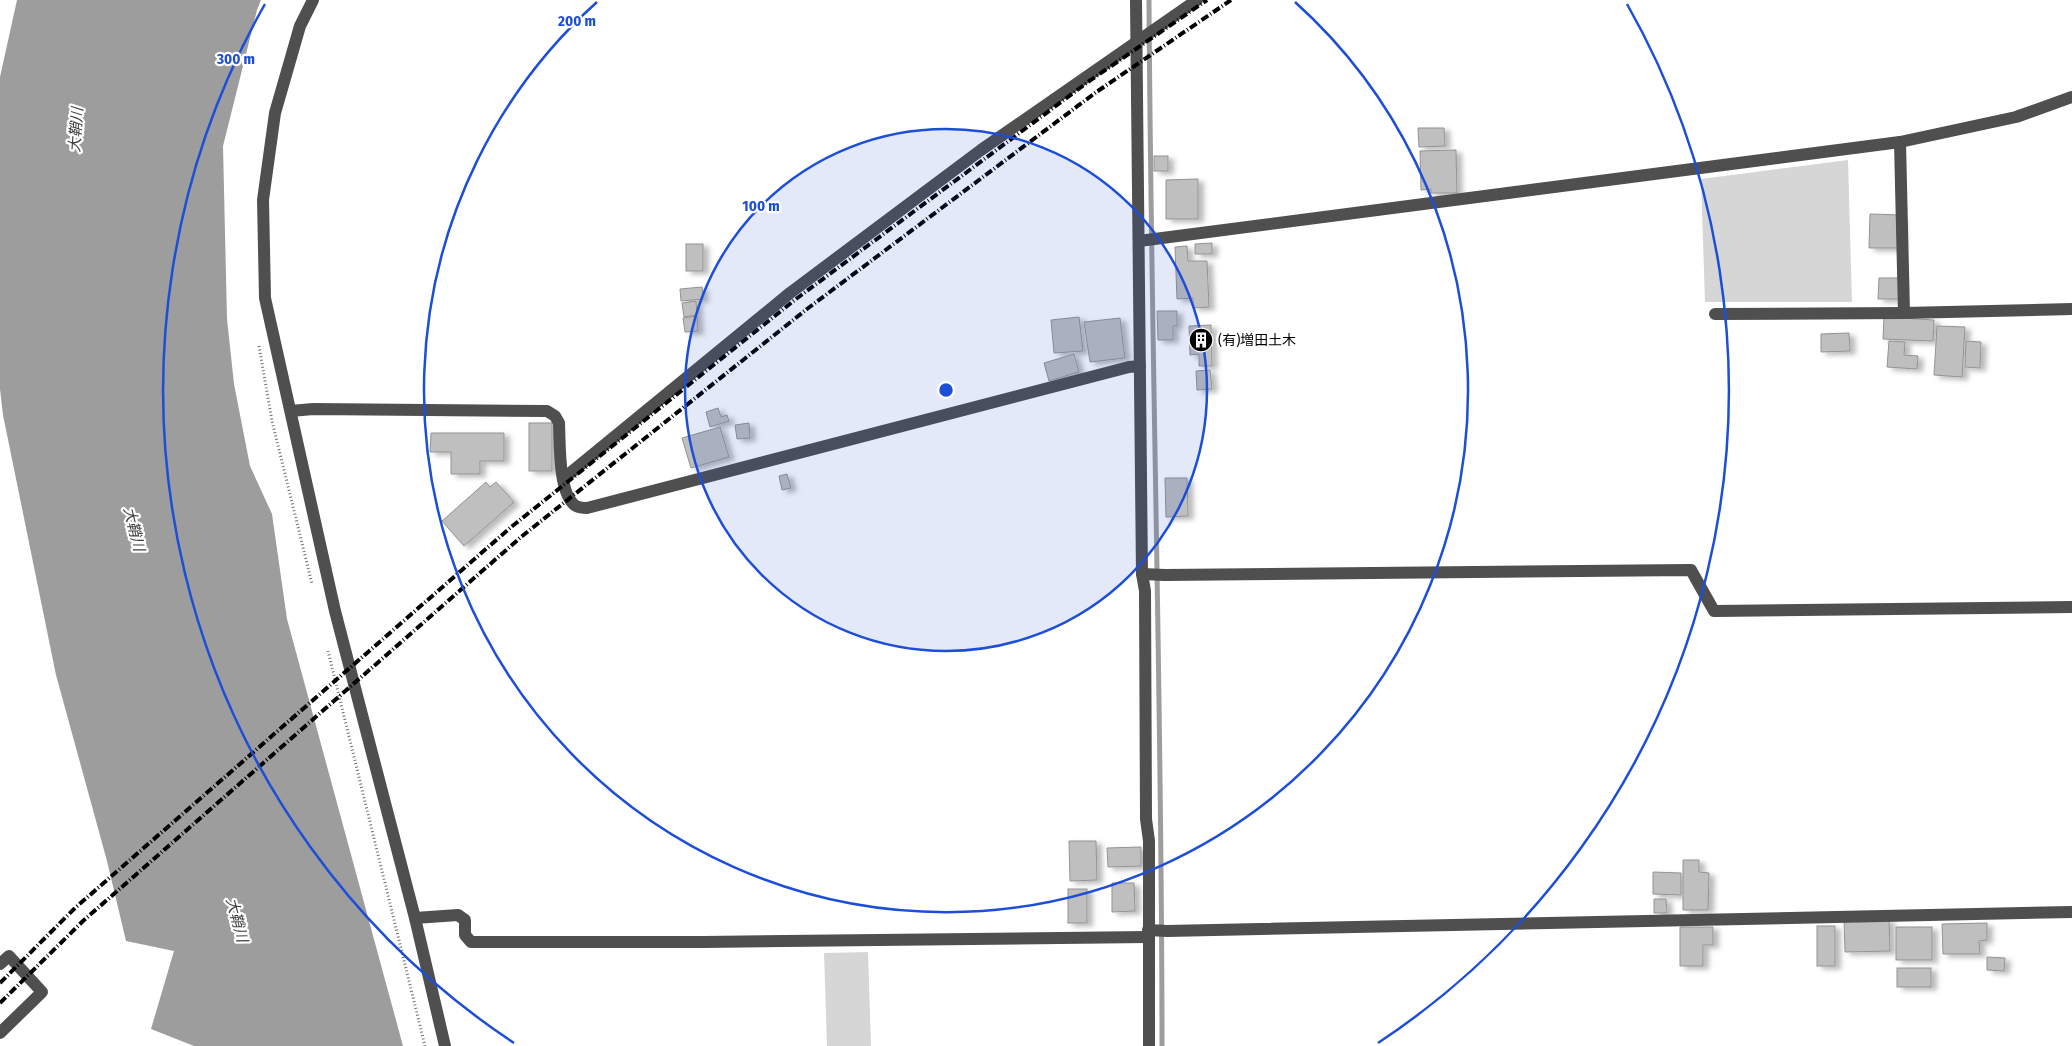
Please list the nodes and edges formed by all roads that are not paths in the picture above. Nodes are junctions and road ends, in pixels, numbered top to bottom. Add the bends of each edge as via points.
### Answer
1 (313, 0) edge
2 (1136, 0) edge
3 (1197, 0) edge
4 (1139, 39) junction
5 (2072, 97) edge
6 (1900, 142) junction
7 (1141, 241) junction
8 (2072, 309) edge
9 (1904, 313) junction
10 (1715, 314) dead end
11 (1140, 366) junction
12 (291, 411) junction
13 (563, 479) junction
14 (1145, 574) junction
15 (2072, 606) edge
16 (2072, 912) edge
17 (415, 918) junction
18 (1149, 932) junction
19 (0, 964) edge
20 (0, 1032) edge
21 (445, 1046) edge
22 (1149, 1046) edge

1 - 12 street via 300,26 275,112 263,200 265,298
2 - 4 street
3 - 4 street
4 - 7 street
4 - 13 street via 981,150 790,293
5 - 6 street via 2016,117
6 - 7 street
6 - 9 street
7 - 11 street
8 - 9 street
9 - 10 street
11 - 13 street via 587,508 576,506 566,495
11 - 14 street
12 - 13 street via 547,411 559,423
12 - 17 street via 335,611
14 - 15 street via 1691,570 1714,611
14 - 18 street
16 - 18 street
17 - 18 street via 458,915 465,920 465,935 471,942 714,942
17 - 21 street
18 - 22 street
19 - 20 street via 9,956 42,992

